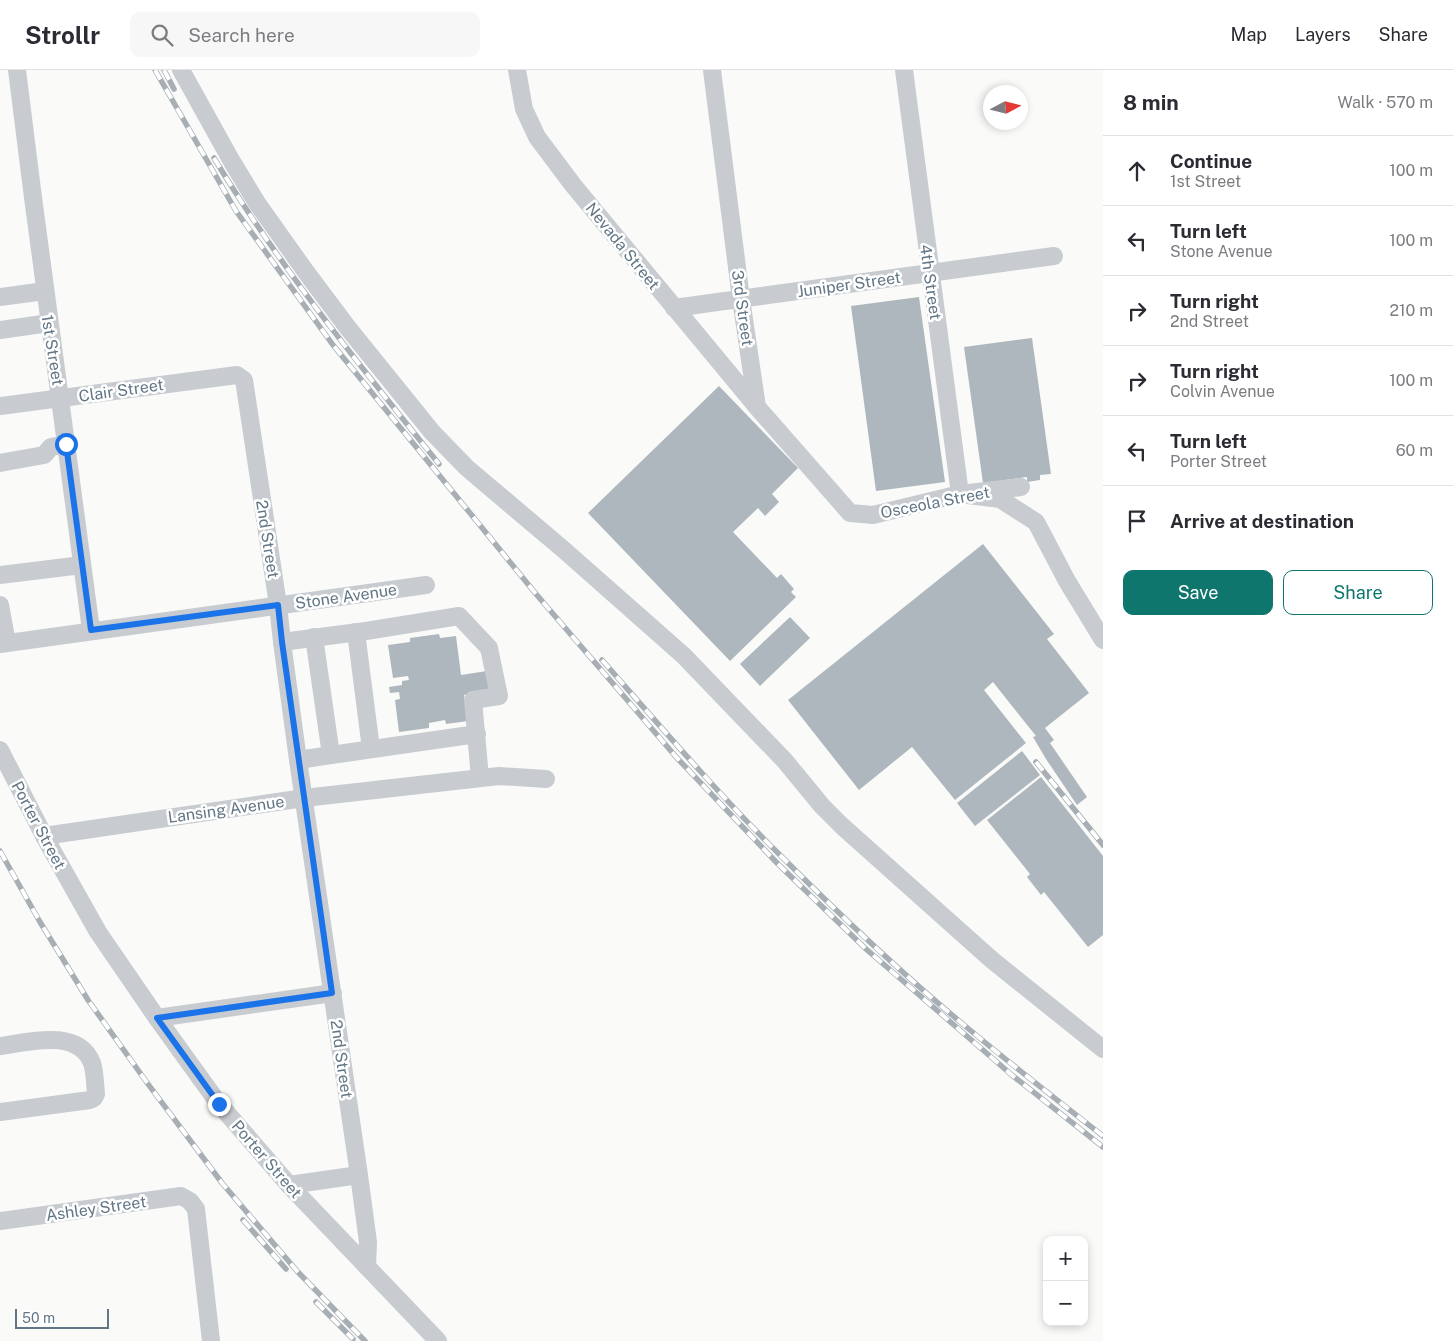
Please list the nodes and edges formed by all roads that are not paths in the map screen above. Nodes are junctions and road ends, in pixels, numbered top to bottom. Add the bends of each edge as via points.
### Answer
1 (17, 70) edge
2 (181, 70) edge
3 (517, 70) edge
4 (712, 70) edge
5 (904, 70) edge
6 (1054, 256) dead end
7 (930, 273) junction
8 (45, 291) junction
9 (0, 297) edge
10 (741, 300) junction
11 (674, 308) junction
12 (49, 323) junction
13 (0, 330) edge
14 (242, 377) joint
15 (61, 398) junction
16 (0, 406) edge
17 (757, 407) junction
18 (66, 444) junction
19 (0, 463) edge
20 (1021, 487) dead end
21 (960, 494) junction
22 (82, 564) junction
23 (0, 575) edge
24 (426, 585) dead end
25 (278, 605) junction
26 (0, 606) edge
27 (91, 630) junction
28 (356, 632) junction
29 (314, 637) junction
30 (1103, 640) edge
31 (282, 642) junction
32 (4, 643) edge
33 (477, 734) junction
34 (371, 749) junction
35 (0, 750) edge
36 (331, 756) junction
37 (298, 760) junction
38 (480, 778) junction
39 (546, 779) dead end
40 (304, 798) junction
41 (44, 836) junction
42 (332, 993) junction
43 (157, 1018) junction
44 (0, 1046) edge
45 (1103, 1049) edge
46 (0, 1112) edge
47 (359, 1175) junction
48 (289, 1185) junction
49 (0, 1221) edge
50 (367, 1267) junction
51 (211, 1341) edge
52 (438, 1341) edge

1 - 8 street, 1st Street
2 - 45 street via 246,187 348,328 447,448 684,656 779,754 842,826 992,960
3 - 11 street, Nevada Street via 524,109 537,137
4 - 10 street, 3rd Street
5 - 7 street, 4th Street
6 - 7 street, Juniper Street
7 - 10 street, Juniper Street
7 - 21 street, 4th Street
8 - 9 street
8 - 12 street, 1st Street
10 - 11 street, Juniper Street
10 - 17 street, 3rd Street
11 - 17 street, Nevada Street
12 - 13 street
12 - 15 street, 1st Street
14 - 15 street, Clair Street via 237,374
14 - 25 street, 2nd Street
15 - 16 street, Clair Street
15 - 18 street, 1st Street
17 - 21 street, Osceola Street via 850,513 873,515
18 - 19 street via 51,447 44,456
18 - 22 street, 1st Street
20 - 21 street, Osceola Street
21 - 30 street via 1000,499 1036,522
22 - 23 street
22 - 27 street, 1st Street
24 - 25 street, Stone Avenue
25 - 27 street, Stone Avenue
25 - 31 street, 2nd Street
26 - 32 street
27 - 32 street, Stone Avenue
28 - 29 street
28 - 33 street via 459,616 489,648 499,696 473,700
28 - 34 street
29 - 31 street
29 - 36 street
31 - 37 street, 2nd Street
33 - 34 street
33 - 38 street
34 - 36 street
35 - 41 street, Porter Street
36 - 37 street
37 - 40 street, 2nd Street
38 - 39 street, Lansing Avenue
38 - 40 street, Lansing Avenue
40 - 41 street, Lansing Avenue
40 - 42 street, 2nd Street
41 - 43 street, Porter Street via 98,932
42 - 43 street
42 - 47 street, 2nd Street
43 - 48 street, Porter Street via 219,1104
44 - 46 street via 49,1040 80,1046 92,1064 96,1094 90,1100
47 - 48 street
47 - 50 street, 2nd Street via 368,1242
48 - 50 street, Porter Street
49 - 51 street, Ashley Street via 182,1196 196,1209
50 - 52 street, Porter Street

